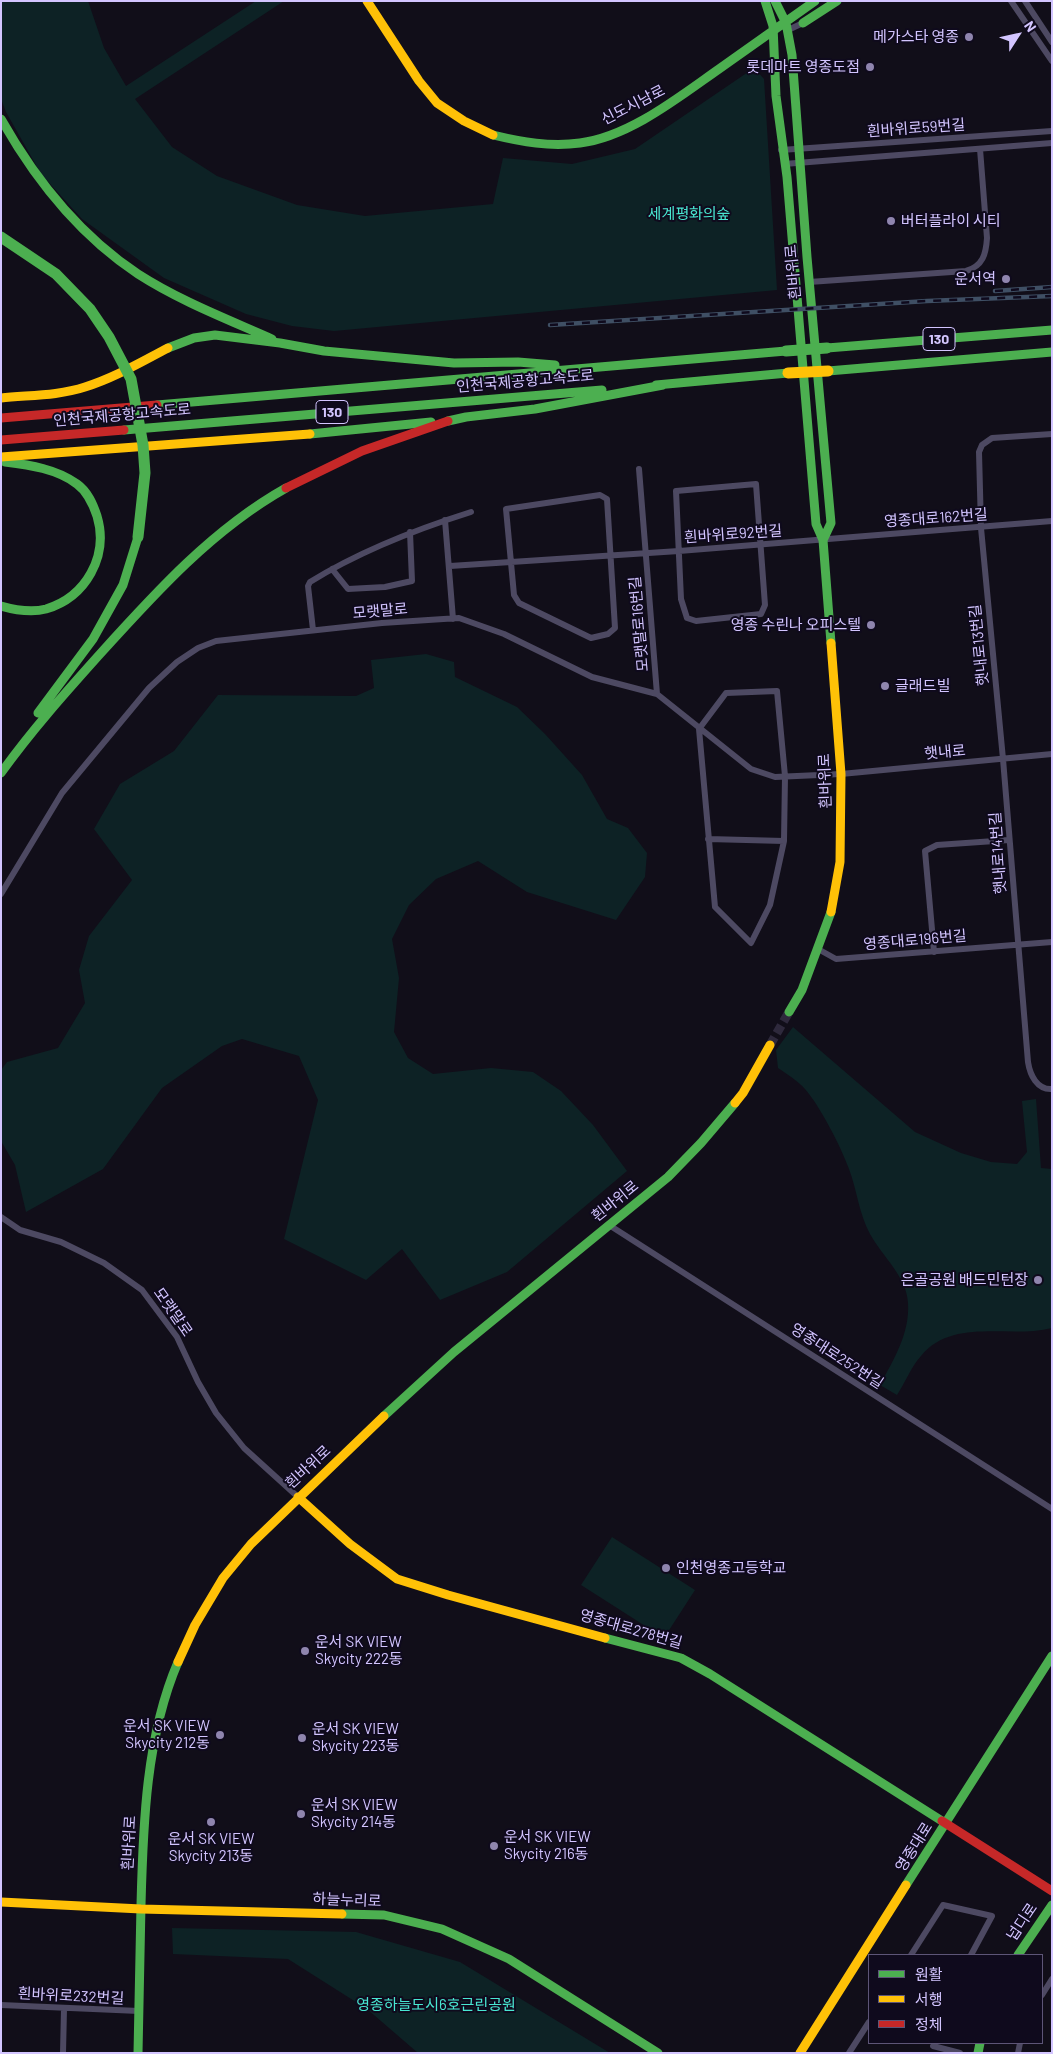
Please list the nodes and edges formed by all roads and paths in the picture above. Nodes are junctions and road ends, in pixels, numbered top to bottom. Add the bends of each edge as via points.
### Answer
1 (367, 1) edge
2 (765, 1) edge
3 (775, 1) edge
4 (815, 1) edge
5 (837, 1) edge
6 (1011, 1) edge
7 (1025, 1) edge
8 (803, 23) joint
9 (787, 26) junction
10 (775, 34) junction
11 (1052, 43) edge
12 (1044, 49) junction
13 (1052, 61) edge
14 (1, 119) edge
15 (1052, 131) edge
16 (1052, 143) edge
17 (798, 148) junction
18 (980, 149) junction
19 (782, 150) junction
20 (799, 162) junction
21 (784, 164) junction
22 (1, 237) edge
23 (809, 282) junction
24 (1052, 330) edge
25 (280, 343) junction
26 (1052, 352) edge
27 (588, 368) junction
28 (663, 385) junction
29 (1, 398) edge
30 (1, 418) edge
31 (452, 420) junction
32 (1052, 434) edge
33 (1, 440) edge
34 (1, 457) edge
35 (1, 462) edge
36 (639, 469) dead end
37 (471, 512) dead end
38 (445, 520) junction
39 (1052, 521) edge
40 (981, 528) junction
41 (410, 532) junction
42 (823, 540) junction
43 (762, 544) junction
44 (679, 551) junction
45 (645, 552) junction
46 (610, 556) junction
47 (510, 562) junction
48 (450, 566) junction
49 (332, 569) junction
50 (1, 606) edge
51 (453, 619) junction
52 (313, 630) junction
53 (657, 694) junction
54 (699, 729) junction
55 (1052, 754) edge
56 (1003, 759) junction
57 (1, 763) edge
58 (1, 774) edge
59 (841, 774) junction
60 (785, 776) junction
61 (708, 839) junction
62 (1009, 840) junction
63 (784, 841) junction
64 (1, 894) edge
65 (1052, 942) edge
66 (1017, 944) junction
67 (818, 950) junction
68 (934, 952) junction
69 (789, 1012) tunnel mouth
70 (770, 1045) tunnel mouth
71 (1052, 1089) edge
72 (1, 1217) edge
73 (609, 1225) junction
74 (298, 1497) junction
75 (1052, 1509) edge
76 (1052, 1656) edge
77 (946, 1823) junction
78 (1052, 1891) edge
79 (1, 1902) edge
80 (1052, 1905) edge
81 (141, 1909) junction
82 (912, 1954) edge
83 (972, 1954) edge
84 (1019, 1954) edge
85 (1052, 1979) edge
86 (1043, 1993) edge
87 (1, 2005) edge
88 (64, 2009) junction
89 (139, 2011) junction
90 (868, 2024) edge
91 (933, 2047) edge
92 (63, 2053) edge
93 (138, 2053) edge
94 (658, 2053) edge
95 (800, 2053) edge
96 (849, 2053) edge
97 (960, 2053) edge

1 - 10 main road, 신도시남로 via 437,104 490,134 549,146 581,144 634,124
2 - 10 main road, 흰바위로
3 - 9 main road, 흰바위로
4 - 9 main road, 신도시남로
5 - 8 main road, 신도시남로
6 - 12 street
7 - 11 street
8 - 9 street, 신도시남로
9 - 10 main road, 신도시남로
9 - 17 main road, 흰바위로
10 - 19 main road, 흰바위로 via 774,67
11 - 12 street
12 - 13 street
14 - 25 main road via 50,195 97,243 164,289
15 - 17 street, 흰바위로59번길
16 - 18 street, 흰바위로59번길
17 - 19 street, 흰바위로59번길
17 - 20 main road, 흰바위로
18 - 20 street, 흰바위로59번길
18 - 23 street via 987,238 986,251 977,266 966,271
19 - 21 main road, 흰바위로
20 - 21 street, 흰바위로59번길
20 - 23 main road, 흰바위로
21 - 42 main road, 흰바위로 via 816,524
22 - 57 main road, bridge via 56,274 90,309 109,337 131,379 145,473 138,537 123,585 93,639
23 - 42 main road, 흰바위로 via 831,523
24 - 27 main road, 인천국제공항고속도로 / 130, bridge
25 - 27 main road via 324,351 454,363 518,362
25 - 29 main road via 215,335 194,338 163,349 116,375 83,388
26 - 28 main road, 인천국제공항고속도로 / 130, bridge
27 - 30 main road, 인천국제공항고속도로 / 130
28 - 31 main road via 515,413
28 - 33 main road, 인천국제공항고속도로 / 130
31 - 34 main road
31 - 58 main road via 344,459 276,494 232,525 181,568 130,620 46,715
32 - 40 street, 햇내로13번길 via 998,437 982,445
35 - 50 main road via 50,470 76,483 90,499 99,519 102,545 86,584 70,598 47,609 22,611
36 - 45 street, 모랫말로16번길
37 - 38 street
38 - 41 street
38 - 48 street
39 - 40 street, 영종대로162번길
40 - 42 street, 영종대로162번길
40 - 56 street, 햇내로13번길
41 - 49 street
41 - 49 street via 412,582 348,589
42 - 43 street, 흰바위로92번길
42 - 59 main road, 흰바위로
43 - 44 street, 흰바위로92번길
43 - 44 street via 756,484 676,491
43 - 44 street via 765,605 761,614 696,621 687,618 681,599
44 - 45 street, 흰바위로92번길
45 - 46 street
45 - 53 street, 모랫말로16번길
46 - 47 street
46 - 47 street, 모랫말로16번길 via 607,499 600,494 506,509
46 - 47 street, 모랫말로16번길 via 615,628 608,634 591,638 519,602 514,595
47 - 48 street
48 - 51 street
49 - 52 street via 308,586
51 - 52 street, 모랫말로
51 - 53 street, 모랫말로 via 459,618 504,634 592,677
52 - 64 street, 모랫말로 via 216,641 177,662 149,688 62,792
53 - 54 street, 모랫말로
54 - 60 street, 모랫말로 via 751,769 775,777
54 - 60 street via 726,693 776,691
54 - 61 street
55 - 56 street, 햇내로
56 - 59 street, 햇내로
56 - 62 street, 햇내로14번길
59 - 60 street, 모랫말로
59 - 67 main road, 흰바위로 via 840,862 830,916
60 - 63 street
61 - 63 street
61 - 63 street via 715,907 751,943 770,904
62 - 66 street, 햇내로14번길
62 - 68 street via 937,845 925,851
65 - 66 street, 영종대로196번길
66 - 68 street, 영종대로196번길
66 - 71 street via 1030,1073 1038,1084
67 - 68 street, 영종대로196번길 via 836,959
67 - 69 main road, 흰바위로
70 - 73 main road, 흰바위로 via 743,1092 701,1143 668,1178
72 - 74 street, 모랫말로 via 20,1230 61,1242 104,1263 142,1290 177,1337 216,1413 244,1448
73 - 74 main road, 흰바위로 via 454,1352
73 - 75 street, 영종대로252번길
74 - 77 main road, 영종대로278번길 via 350,1544 397,1579 681,1658
74 - 81 main road, 흰바위로 via 251,1544 223,1578 195,1625 171,1679 156,1732 143,1832
76 - 77 main road, 영종대로
77 - 78 main road, 영종대로278번길
77 - 95 main road, 영종대로
79 - 81 main road, 하늘누리로
80 - 84 main road, 넙디로
81 - 89 main road, 흰바위로
81 - 94 main road, 하늘누리로 via 384,1915 442,1929 509,1958
82 - 83 street via 943,1905 992,1916
85 - 86 street
87 - 88 street, 흰바위로232번길
88 - 89 street, 흰바위로232번길
88 - 92 street
89 - 93 main road, 흰바위로
90 - 96 street
91 - 97 street

